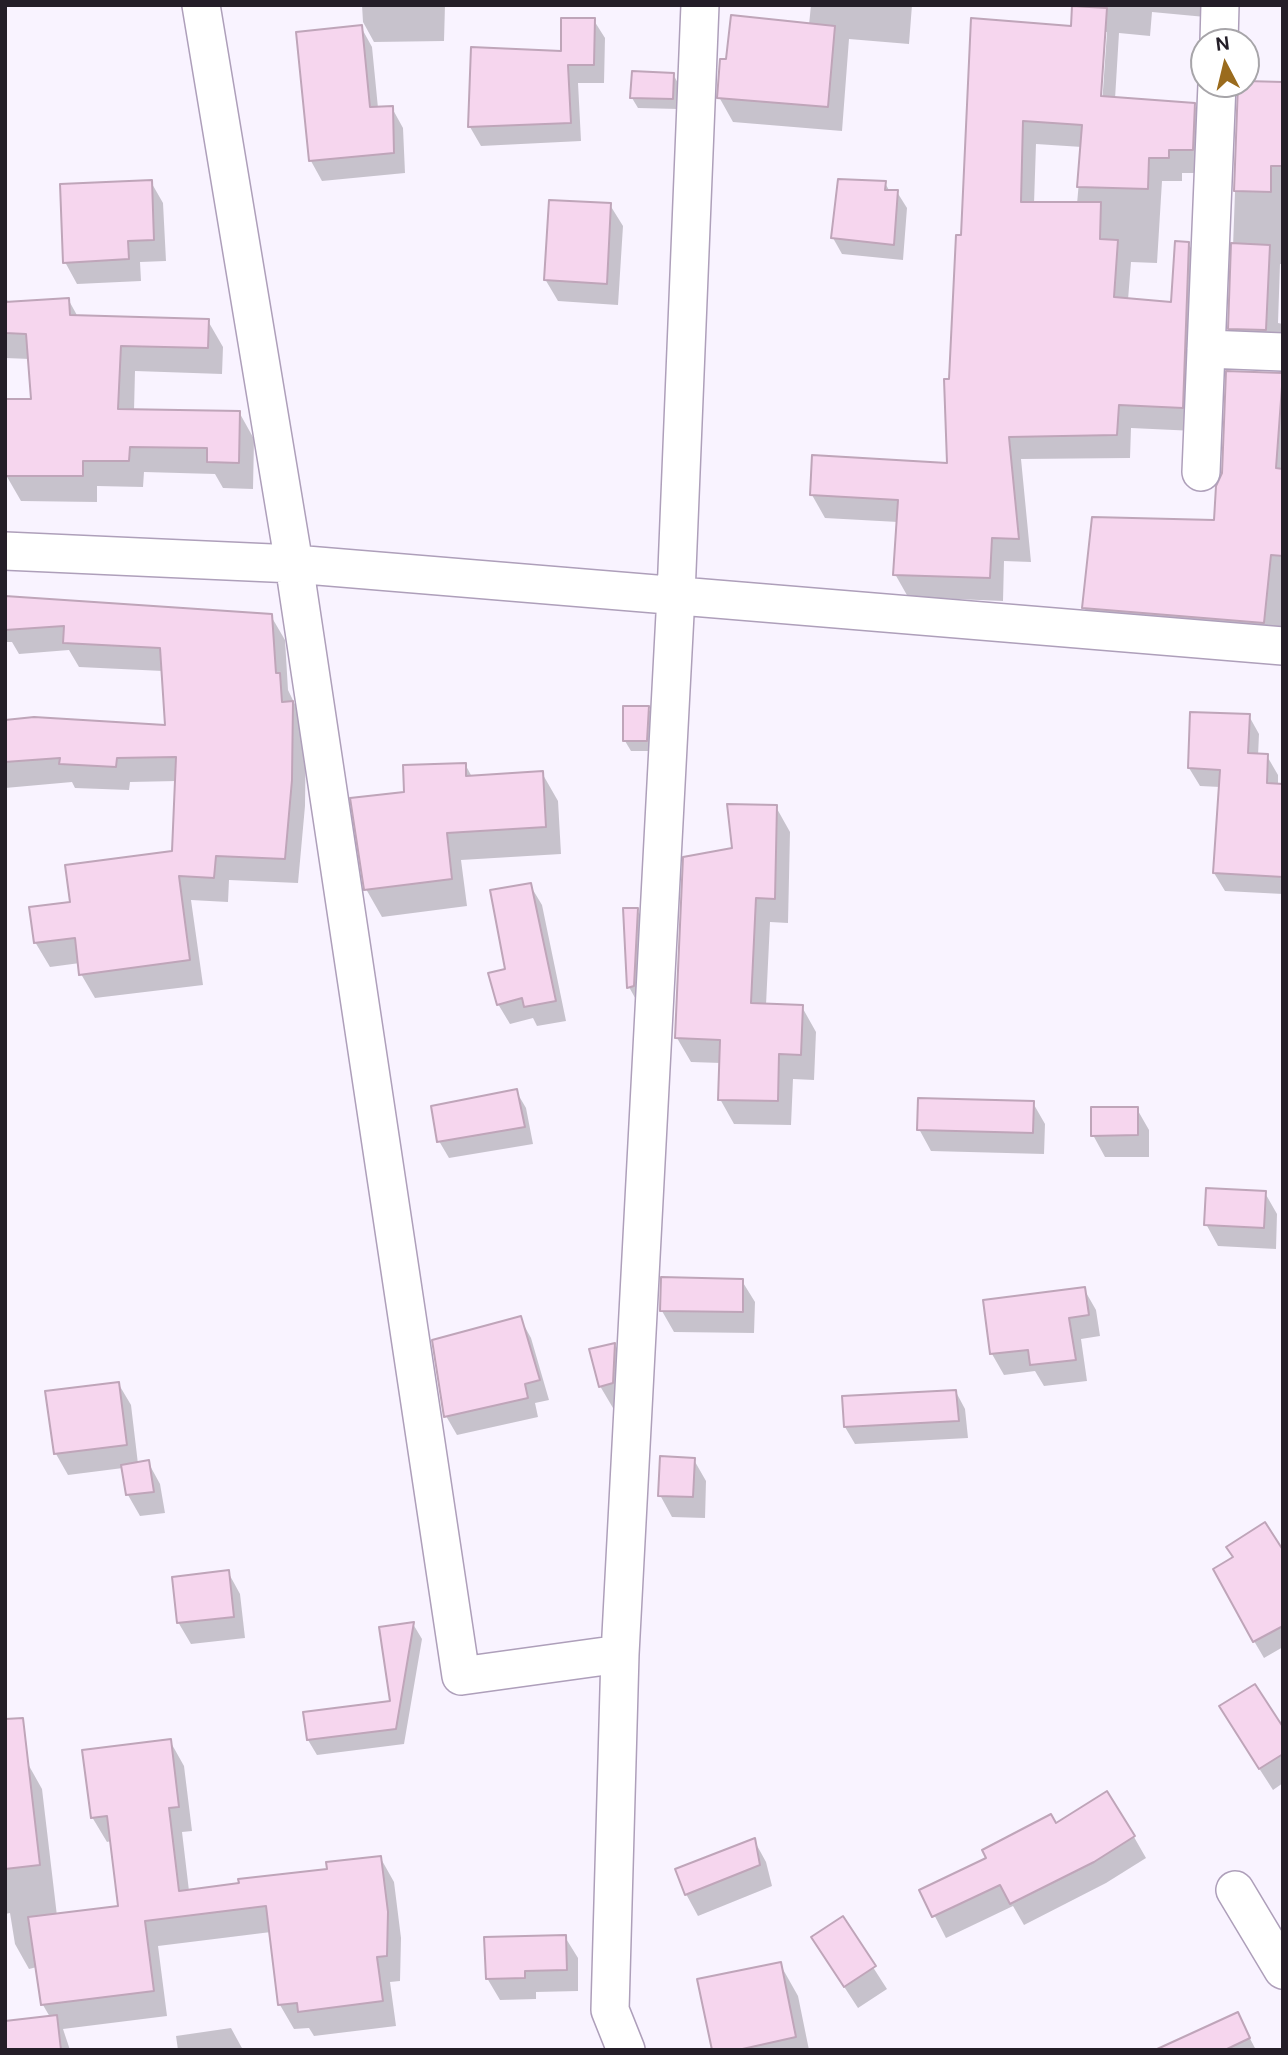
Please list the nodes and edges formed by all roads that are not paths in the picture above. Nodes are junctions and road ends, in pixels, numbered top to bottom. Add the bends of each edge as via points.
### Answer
1 (201, 5) edge
2 (700, 5) edge
3 (1220, 5) edge
4 (1219, 28) edge
5 (1216, 98) edge
6 (1206, 349) junction
7 (1283, 352) edge
8 (1201, 472) dead end
9 (5, 551) edge
10 (294, 564) junction
11 (676, 595) junction
12 (1283, 646) edge
13 (620, 1654) junction
14 (1235, 1890) dead end
15 (1283, 1970) edge
16 (626, 2050) edge

1 - 10 street
2 - 11 street
3 - 4 street
5 - 6 street
6 - 7 street
6 - 8 street
9 - 10 street
10 - 11 street
10 - 13 street via 461,1676
11 - 12 street
11 - 13 street
13 - 16 street via 610,2010
14 - 15 street

